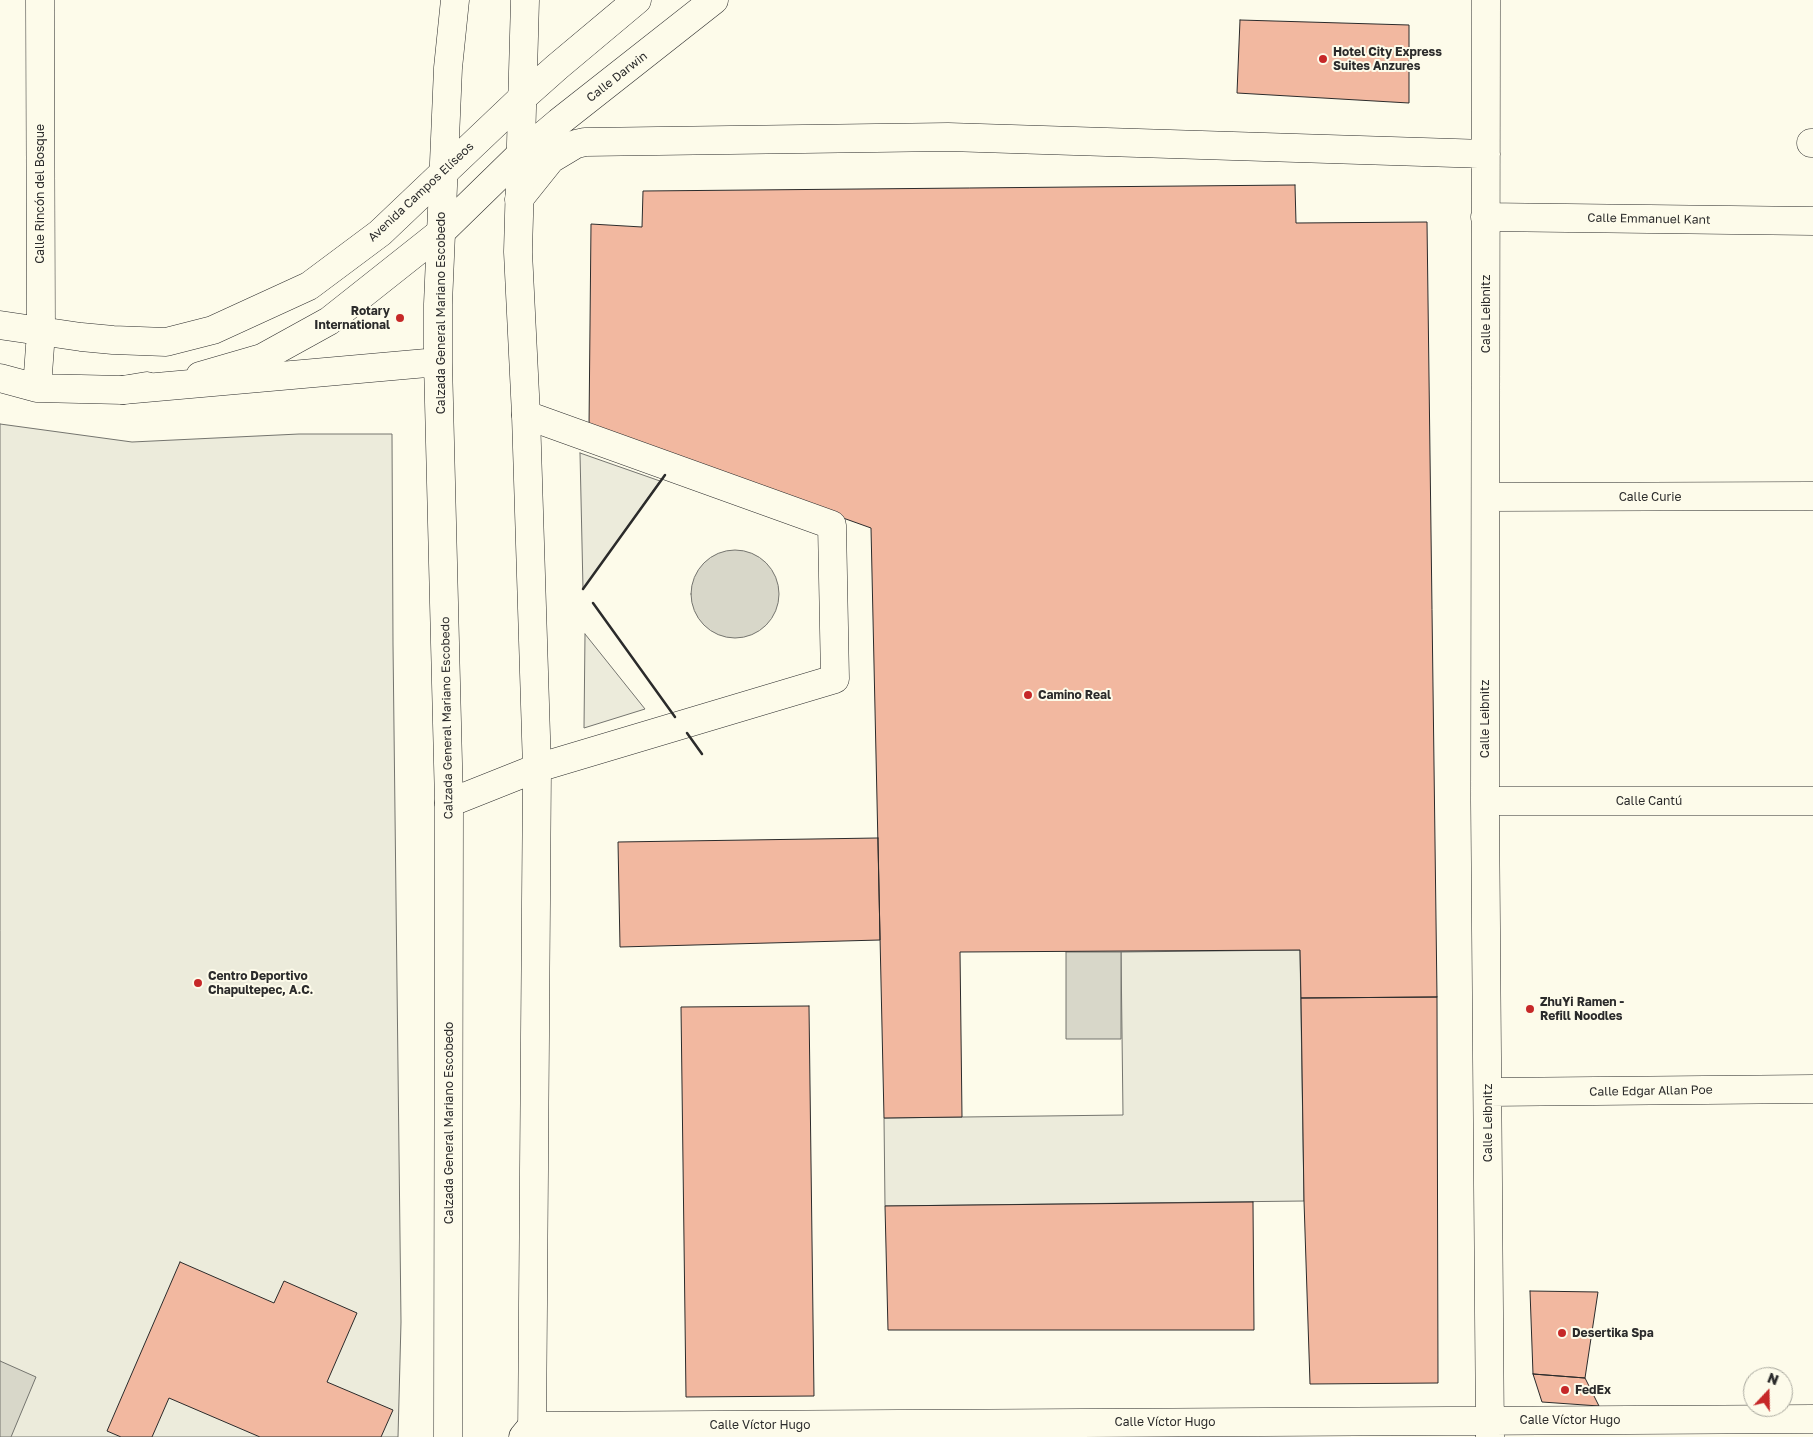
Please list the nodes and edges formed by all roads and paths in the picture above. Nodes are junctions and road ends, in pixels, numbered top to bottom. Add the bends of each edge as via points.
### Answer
1 (40, 0) edge
2 (455, 0) edge
3 (525, 0) edge
4 (638, 0) edge
5 (714, 0) edge
6 (1486, 0) edge
7 (521, 99) junction
8 (1486, 154) junction
9 (520, 155) junction
10 (443, 172) junction
11 (519, 199) junction
12 (1485, 218) junction
13 (1813, 221) edge
14 (440, 232) junction
15 (0, 325) edge
16 (41, 332) junction
17 (438, 362) junction
18 (0, 378) edge
19 (37, 388) junction
20 (123, 390) junction
21 (526, 415) junction
22 (1813, 496) edge
23 (1486, 497) junction
24 (537, 768) junction
25 (1485, 801) junction
26 (1813, 801) edge
27 (450, 803) junction
28 (1813, 1088) edge
29 (1488, 1092) junction
30 (1813, 1418) edge
31 (1489, 1429) edge
32 (1012, 1430) edge
33 (529, 1433) edge
34 (448, 1437) edge

1 - 16 street, Calle Rincón del Bosque
2 - 10 street, Calzada General Mariano Escobedo
3 - 7 street
4 - 7 street
5 - 9 street, Calle Darwin
6 - 8 street, Calle Leibnitz
7 - 9 street
7 - 10 street, Avenida Campos Elíseos
8 - 11 street via 948,137 585,142 551,159
8 - 12 street, Calle Leibnitz
9 - 11 street
9 - 14 street
10 - 14 street, Calzada General Mariano Escobedo
10 - 16 street, Avenida Campos Elíseos via 380,233 309,286 213,330 166,342
11 - 21 street via 518,252
12 - 13 street, Calle Emmanuel Kant
12 - 23 street, Calle Leibnitz
14 - 17 street, Calzada General Mariano Escobedo
14 - 20 street via 329,321 262,358 208,375
15 - 16 street, Avenida Campos Elíseos
16 - 19 street, Calle Rincón del Bosque
17 - 20 street
17 - 27 street, Calzada General Mariano Escobedo
18 - 19 street
19 - 20 street
21 - 24 street
21 - 24 street via 832,525 835,679
22 - 23 street, Calle Curie
23 - 25 street, Calle Leibnitz
24 - 27 street
24 - 33 street
25 - 26 street, Calle Cantú
25 - 29 street, Calle Leibnitz
27 - 34 street, Calzada General Mariano Escobedo
28 - 29 street, Calle Edgar Allan Poe
29 - 31 street, Calle Leibnitz
30 - 31 street, Calle Víctor Hugo
31 - 32 street, Calle Víctor Hugo
32 - 33 street, Calle Víctor Hugo

